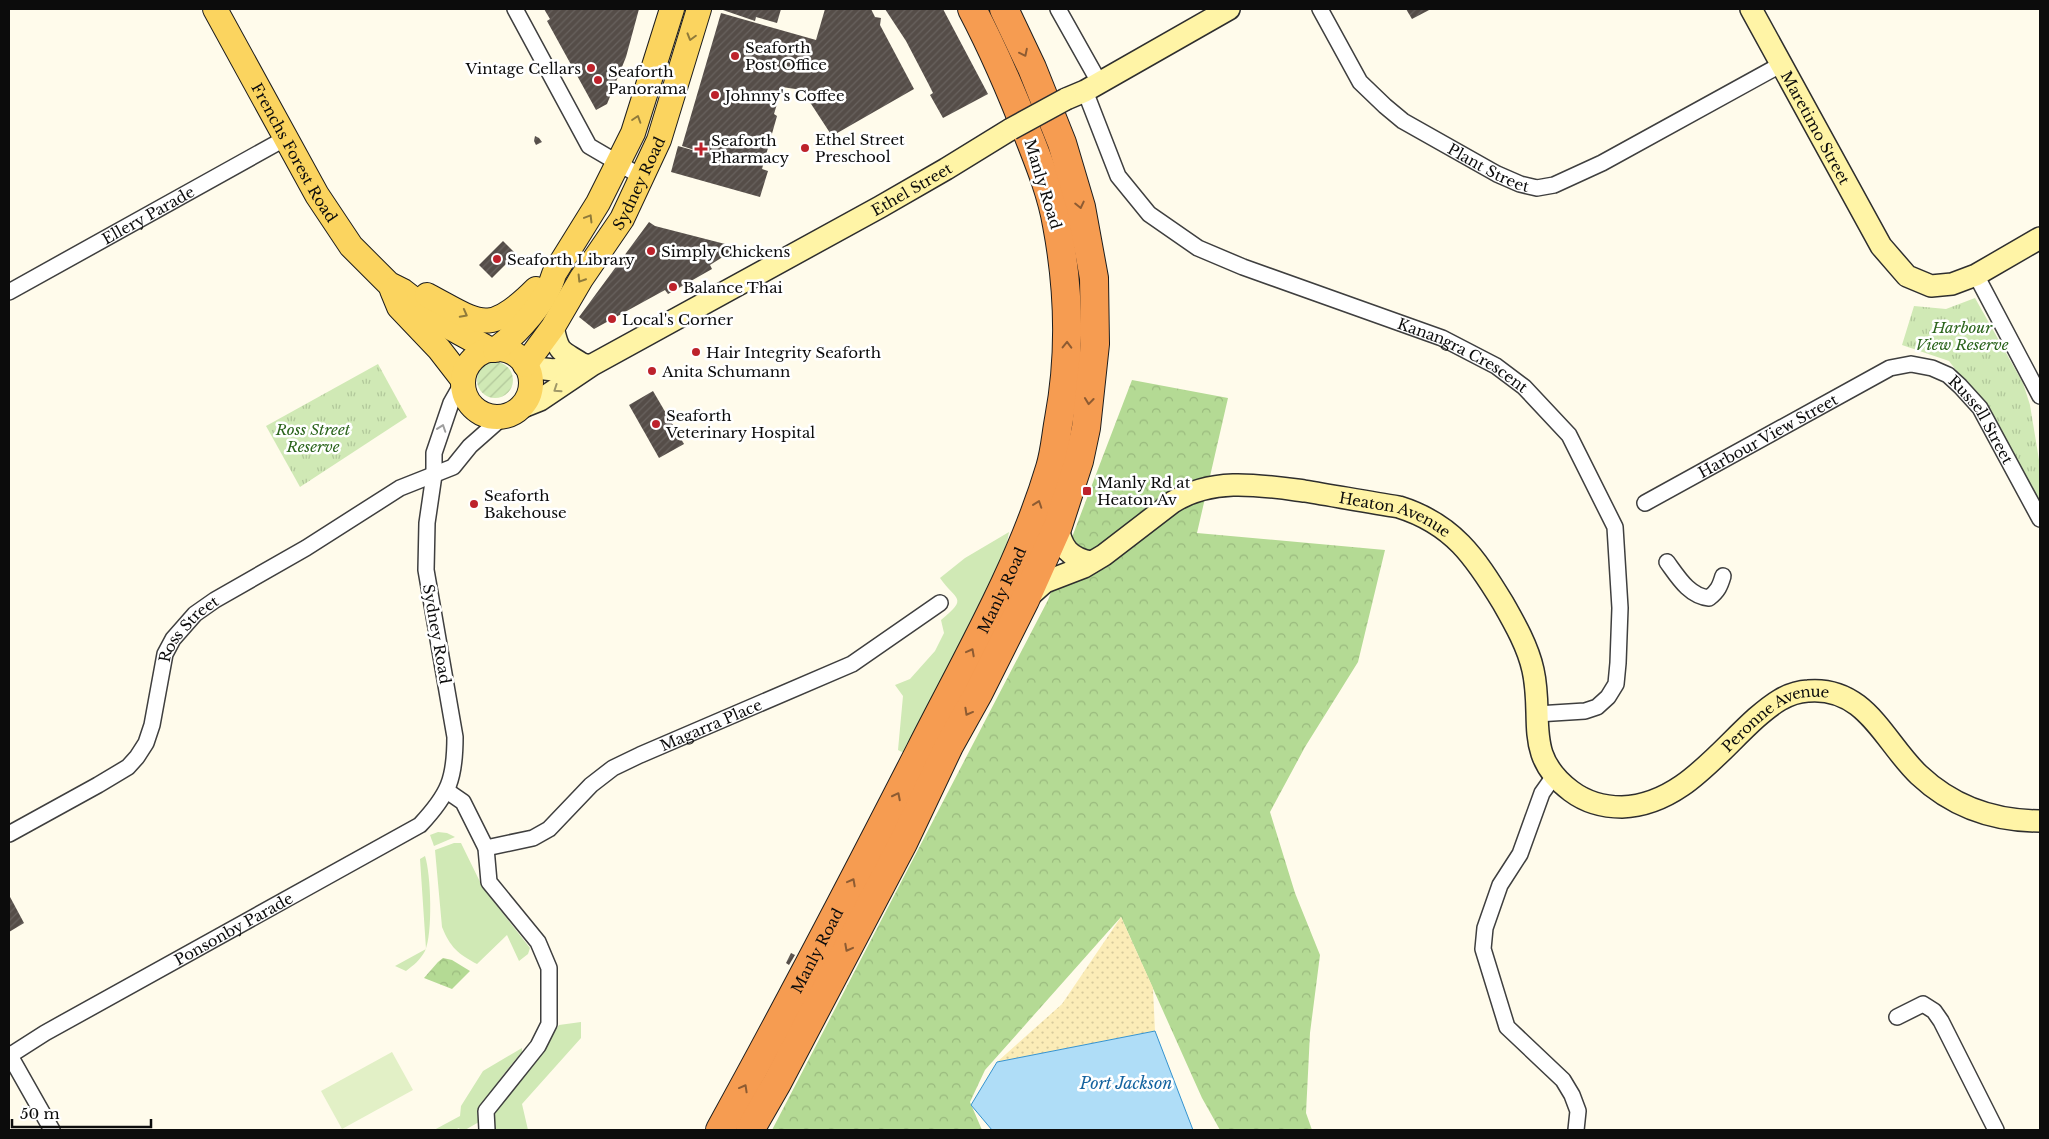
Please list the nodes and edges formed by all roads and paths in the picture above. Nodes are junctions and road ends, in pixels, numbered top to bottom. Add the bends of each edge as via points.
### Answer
1 (214, 9) edge
2 (515, 9) edge
3 (672, 9) edge
4 (699, 9) edge
5 (972, 9) edge
6 (1004, 9) edge
7 (1058, 9) edge
8 (1229, 9) edge
9 (1320, 9) edge
10 (1751, 9) edge
11 (1782, 64) junction
12 (1083, 90) junction
13 (286, 138) junction
14 (618, 164) junction
15 (642, 177) junction
16 (2040, 238) edge
17 (554, 274) junction
18 (1976, 275) junction
19 (396, 288) junction
20 (9, 292) edge
21 (553, 327) junction
22 (493, 350) junction
23 (587, 365) junction
24 (526, 366) junction
25 (1890, 368) joint
26 (463, 381) junction
27 (2040, 396) edge
28 (512, 412) junction
29 (434, 475) junction
30 (1645, 503) dead end
31 (2040, 519) edge
32 (1058, 526) junction
33 (1091, 562) junction
34 (1667, 562) dead end
35 (1723, 576) dead end
36 (1025, 600) junction
37 (940, 603) dead end
38 (1537, 714) junction
39 (1554, 776) junction
40 (447, 791) junction
41 (2040, 821) edge
42 (9, 834) edge
43 (486, 848) junction
44 (1897, 1017) dead end
45 (9, 1055) edge
46 (52, 1130) edge
47 (487, 1130) edge
48 (720, 1130) edge
49 (750, 1130) edge
50 (1576, 1130) edge
51 (1996, 1130) edge

1 - 13 main road, Frenchs Forest Road
2 - 14 street via 589,146
14 -> 3 main road, Sydney Road via 633,133
4 -> 15 main road, Sydney Road via 658,140
48 -> 5 highway, Manly Road via 992,612 1030,525 1051,465 1064,393 1067,344 1066,284 1057,222 1039,162 1010,88
6 -> 32 highway, Manly Road via 1062,143 1081,207 1094,278 1095,344 1086,428
7 - 12 street, Kanangra Crescent
8 - 12 street, Ethel Street
9 - 11 street, Plant Street via 1360,82 1403,121 1497,174 1537,188 1554,185 1602,163
10 - 11 street, Maretimo Street
11 - 18 street, Maretimo Street via 1881,246 1907,276 1931,286 1952,284
12 - 23 street, Ethel Street, bridge via 880,207
12 - 38 street, Kanangra Crescent via 1118,176 1149,214 1198,248 1442,338 1496,366 1524,387 1569,435 1614,527 1620,608 1616,684 1598,707
13 - 19 main road, Frenchs Forest Road via 342,235 370,266
13 - 20 street, Ellery Parade
14 - 15 street
17 -> 14 main road, Sydney Road
15 -> 21 main road, Sydney Road via 622,219
16 - 18 street, Maretimo Street
19 -> 17 main road via 419,291 484,322 513,311
17 - 22 main road, Sydney Road via 551,286 522,325
18 - 27 street
19 - 22 main road, Frenchs Forest Road via 451,328
19 - 26 main road, Frenchs Forest Road via 400,307
21 - 23 street via 560,351
21 - 24 main road, Sydney Road
22 - 24 main road via 512,354
22 - 26 main road via 472,360
23 - 24 street, Ethel Street via 554,370
23 -> 28 street, Ethel Street via 540,400
24 - 28 main road via 530,389 526,400
25 - 30 street, Harbour View Street
25 - 31 street, Russell Street via 1911,364 1932,368 1948,375 1960,386 1980,408
26 - 28 main road via 467,399 477,411 488,416
29 -> 26 street, Sydney Road via 434,453 451,403
28 - 29 street via 470,446 452,467
29 - 40 street, Sydney Road via 427,523 426,570 455,737 455,763
29 - 42 street, Ross Street via 400,488 195,614 173,639 165,654 152,725 146,744 137,757 128,767
32 - 33 street via 1059,538 1067,552
32 - 36 highway, Manly Road
33 - 36 street, Heaton Avenue via 1045,582
33 - 38 street, Heaton Avenue via 1185,494 1217,486 1257,484 1399,507 1417,513 1464,546 1478,562 1502,602 1520,634 1533,670
34 - 35 street via 1687,588 1704,597 1710,598 1715,594
36 -> 49 highway, Manly Road via 778,1083
37 - 43 street, Magarra Place via 852,664 613,768 591,785 549,829 533,838
38 - 39 street, Heaton Avenue via 1542,759
39 - 41 street, Peronne Avenue via 1590,803 1607,807 1634,806 1658,800 1699,772 1773,703 1789,695 1824,691 1845,697 1860,707 1919,775 1956,802 1998,818
39 - 50 street via 1542,793 1520,854 1500,885 1485,928 1483,948 1507,1027 1562,1080 1578,1111
40 - 43 street via 463,802
40 - 45 street, Ponsonby Parade via 420,825
43 - 47 street via 489,882 538,942 549,968 550,987 549,1024 538,1046 486,1111
44 - 51 street via 1923,1004 1934,1011
45 - 46 street

